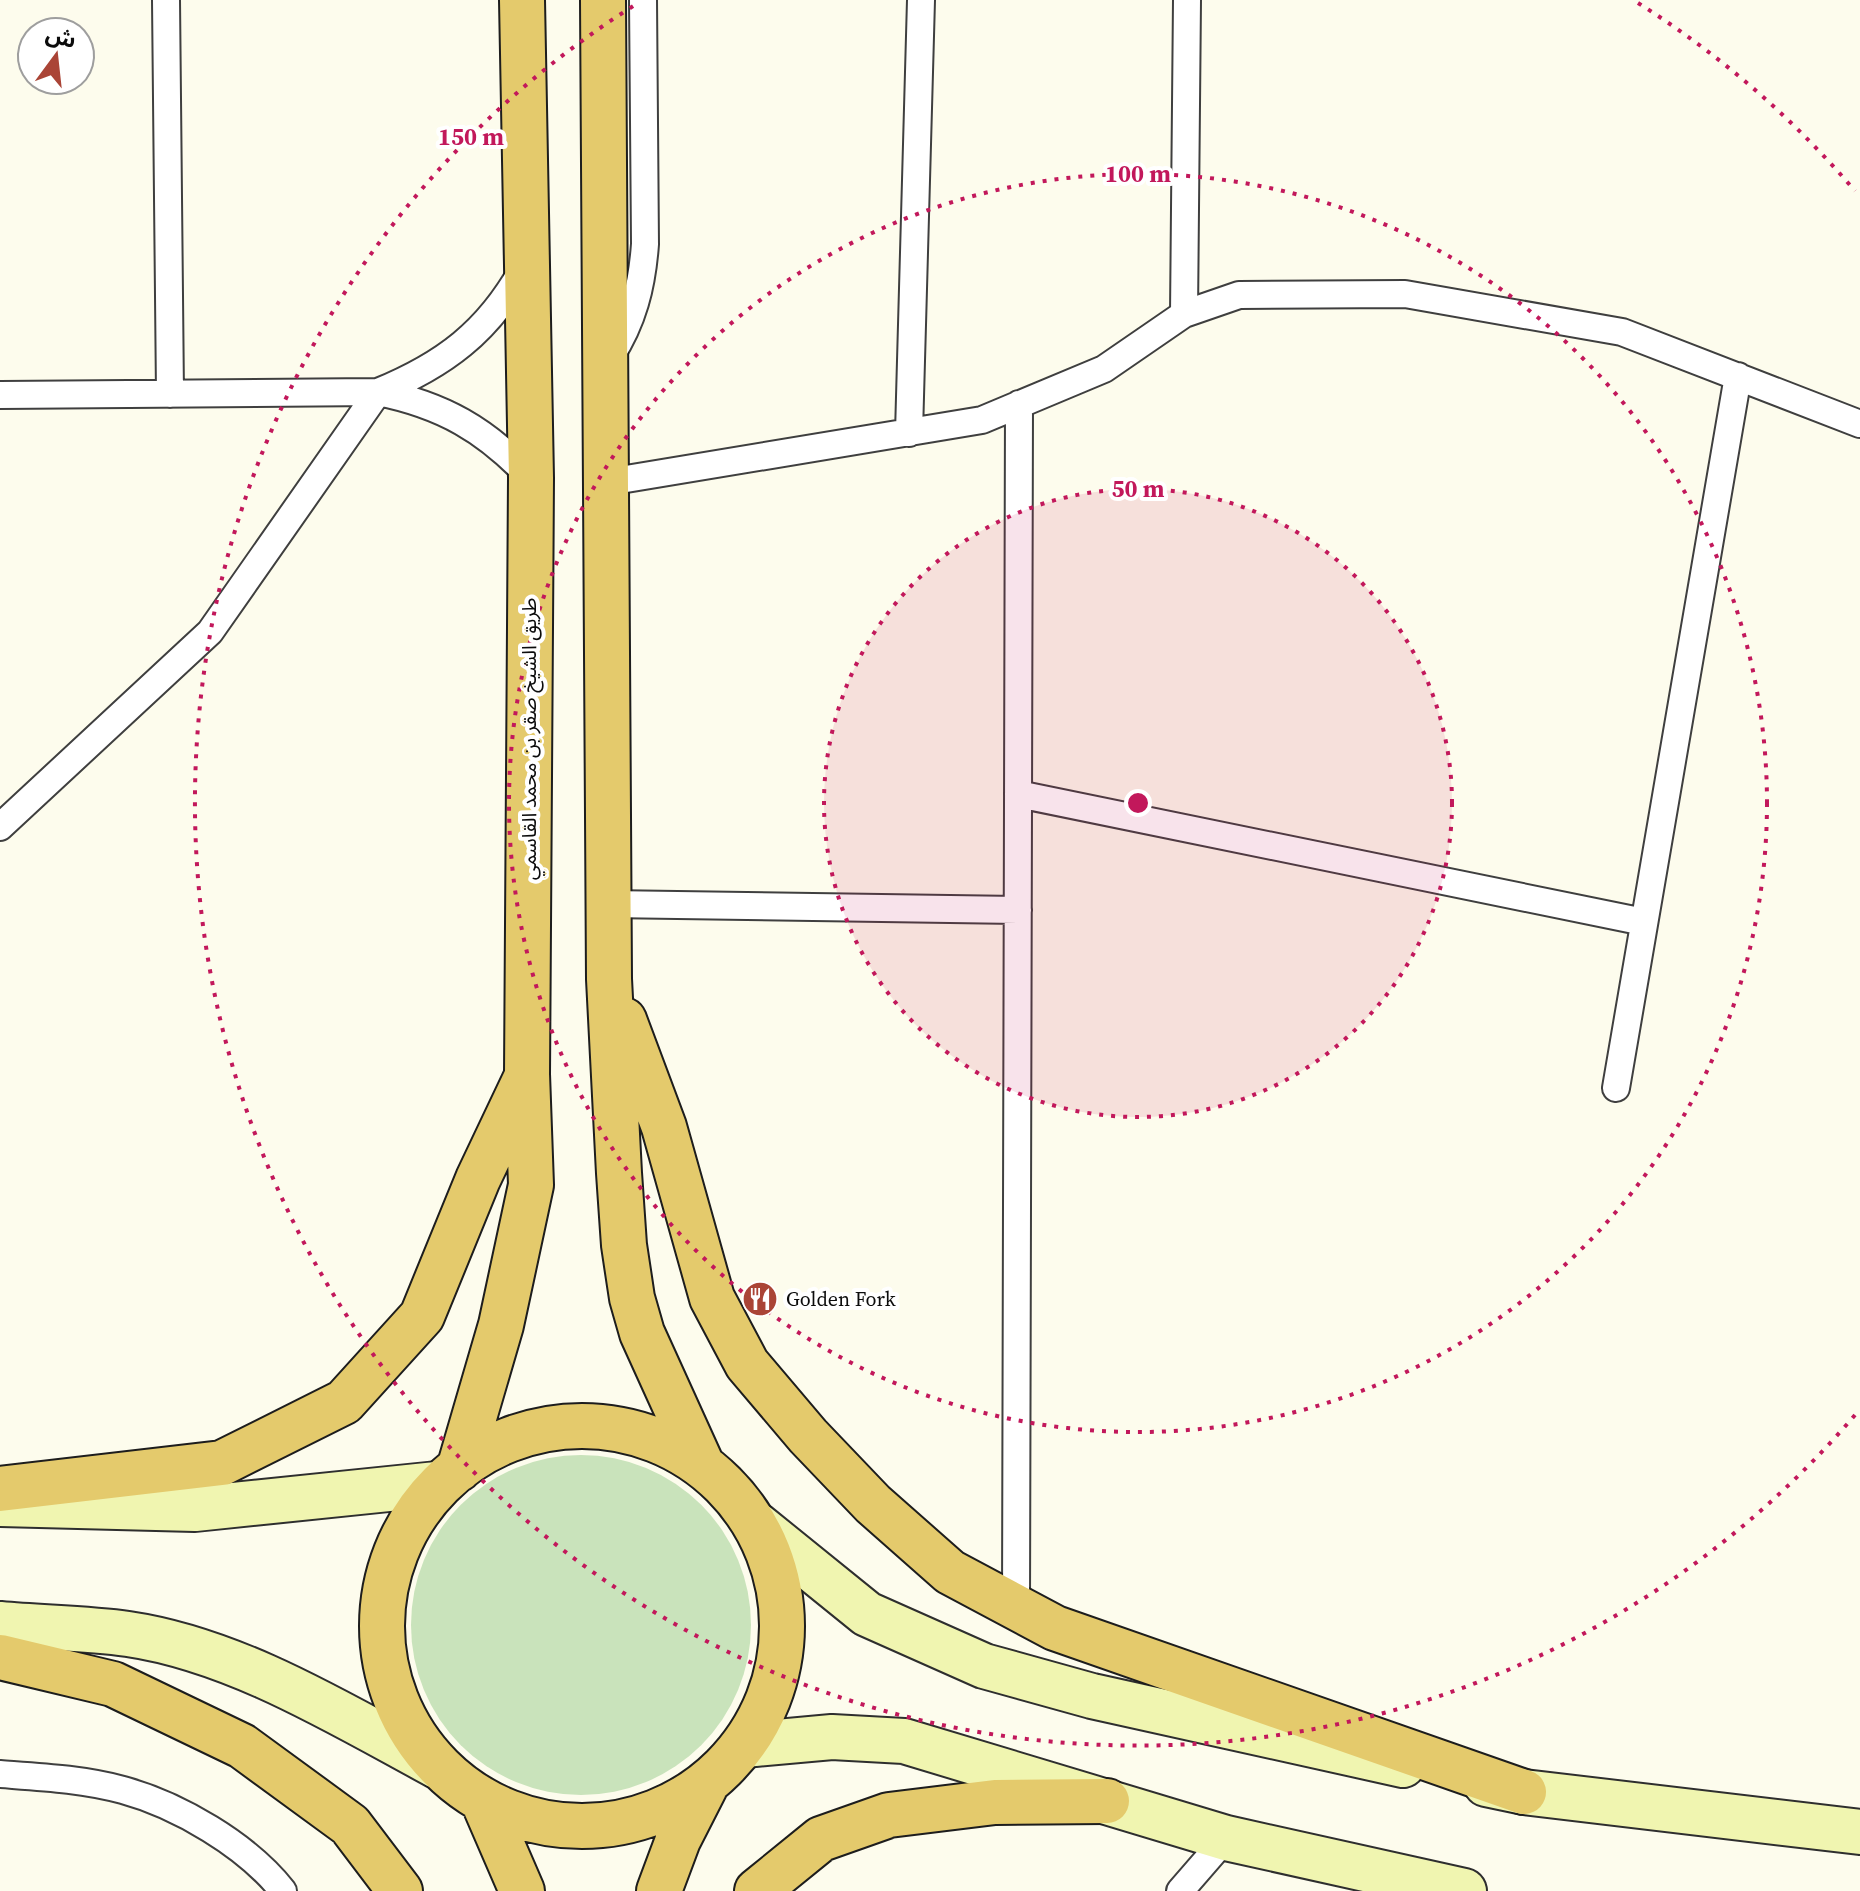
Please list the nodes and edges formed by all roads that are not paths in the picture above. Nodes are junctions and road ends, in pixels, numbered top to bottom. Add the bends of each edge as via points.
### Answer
1 (166, 0) edge
2 (522, 0) edge
3 (603, 0) edge
4 (643, 0) edge
5 (921, 0) edge
6 (1187, 0) edge
7 (526, 262) junction
8 (1184, 314) junction
9 (606, 364) junction
10 (1738, 376) junction
11 (378, 392) junction
12 (170, 394) junction
13 (0, 395) edge
14 (1019, 404) junction
15 (1860, 424) edge
16 (909, 433) junction
17 (531, 478) junction
18 (608, 482) junction
19 (1018, 794) junction
20 (0, 827) edge
21 (608, 904) junction
22 (1018, 910) junction
23 (1644, 922) junction
24 (609, 979) junction
25 (527, 1074) junction
26 (1616, 1088) dead end
27 (701, 1463) junction
28 (448, 1477) junction
29 (0, 1489) edge
30 (0, 1504) edge
31 (757, 1525) junction
32 (1016, 1608) junction
33 (0, 1624) edge
34 (0, 1657) edge
35 (745, 1745) junction
36 (437, 1766) junction
37 (0, 1774) edge
38 (705, 1787) junction
39 (1524, 1792) junction
40 (483, 1801) junction
41 (1107, 1801) junction
42 (1860, 1832) edge
43 (1226, 1838) junction
44 (283, 1891) edge
45 (400, 1891) edge
46 (522, 1891) edge
47 (659, 1891) edge
48 (757, 1891) edge
49 (1180, 1891) edge
50 (1464, 1891) edge

1 - 12 lane
2 - 7 highway, طريق الشيخ صقر بن محمد القاسمي
3 - 9 highway
4 - 9 lane via 643,276 623,337
5 - 16 lane
6 - 8 lane
7 - 11 lane via 511,291 470,339 445,359
7 - 17 highway, طريق الشيخ صقر بن محمد القاسمي
8 - 10 lane via 1239,295 1405,294 1622,332
8 - 14 lane via 1104,369
9 - 18 highway
10 - 15 lane
10 - 23 lane
11 - 12 lane
11 - 17 lane via 420,402 465,423
11 - 20 lane via 210,632
12 - 13 lane
14 - 16 lane via 982,420
14 - 19 lane
16 - 18 lane
17 - 25 highway, طريق الشيخ صقر بن محمد القاسمي
18 - 21 highway
19 - 22 lane
19 - 23 lane
21 - 22 lane
21 - 24 highway
22 - 32 lane
23 - 26 lane
24 - 27 highway via 621,1202 632,1298 642,1333
24 - 32 highway via 664,1127 712,1298 747,1364 873,1504 950,1572
25 - 28 highway, طريق الشيخ صقر بن محمد القاسمي via 531,1185 501,1325
25 - 29 highway via 422,1316 344,1402 222,1463
27 - 28 highway via 636,1432 565,1425 527,1431 496,1444
27 - 31 highway
28 - 30 main road via 195,1509
28 - 36 highway via 395,1550 380,1625 395,1701
31 - 35 highway via 783,1598 778,1675
31 - 39 main road via 867,1614 984,1666 1108,1700
32 - 39 highway via 1055,1628
33 - 36 main road via 130,1634 208,1654 302,1694
34 - 45 highway via 113,1684 242,1746 350,1825
35 - 38 highway
35 - 41 main road via 832,1737 904,1741
36 - 40 highway
37 - 44 lane via 63,1778 123,1790 181,1812 233,1844
38 - 40 highway via 653,1814 596,1826 538,1822
38 - 47 highway
39 - 42 main road
40 - 46 highway
41 - 43 main road
41 - 48 highway via 995,1802 889,1815 821,1839
43 - 49 lane
43 - 50 main road

